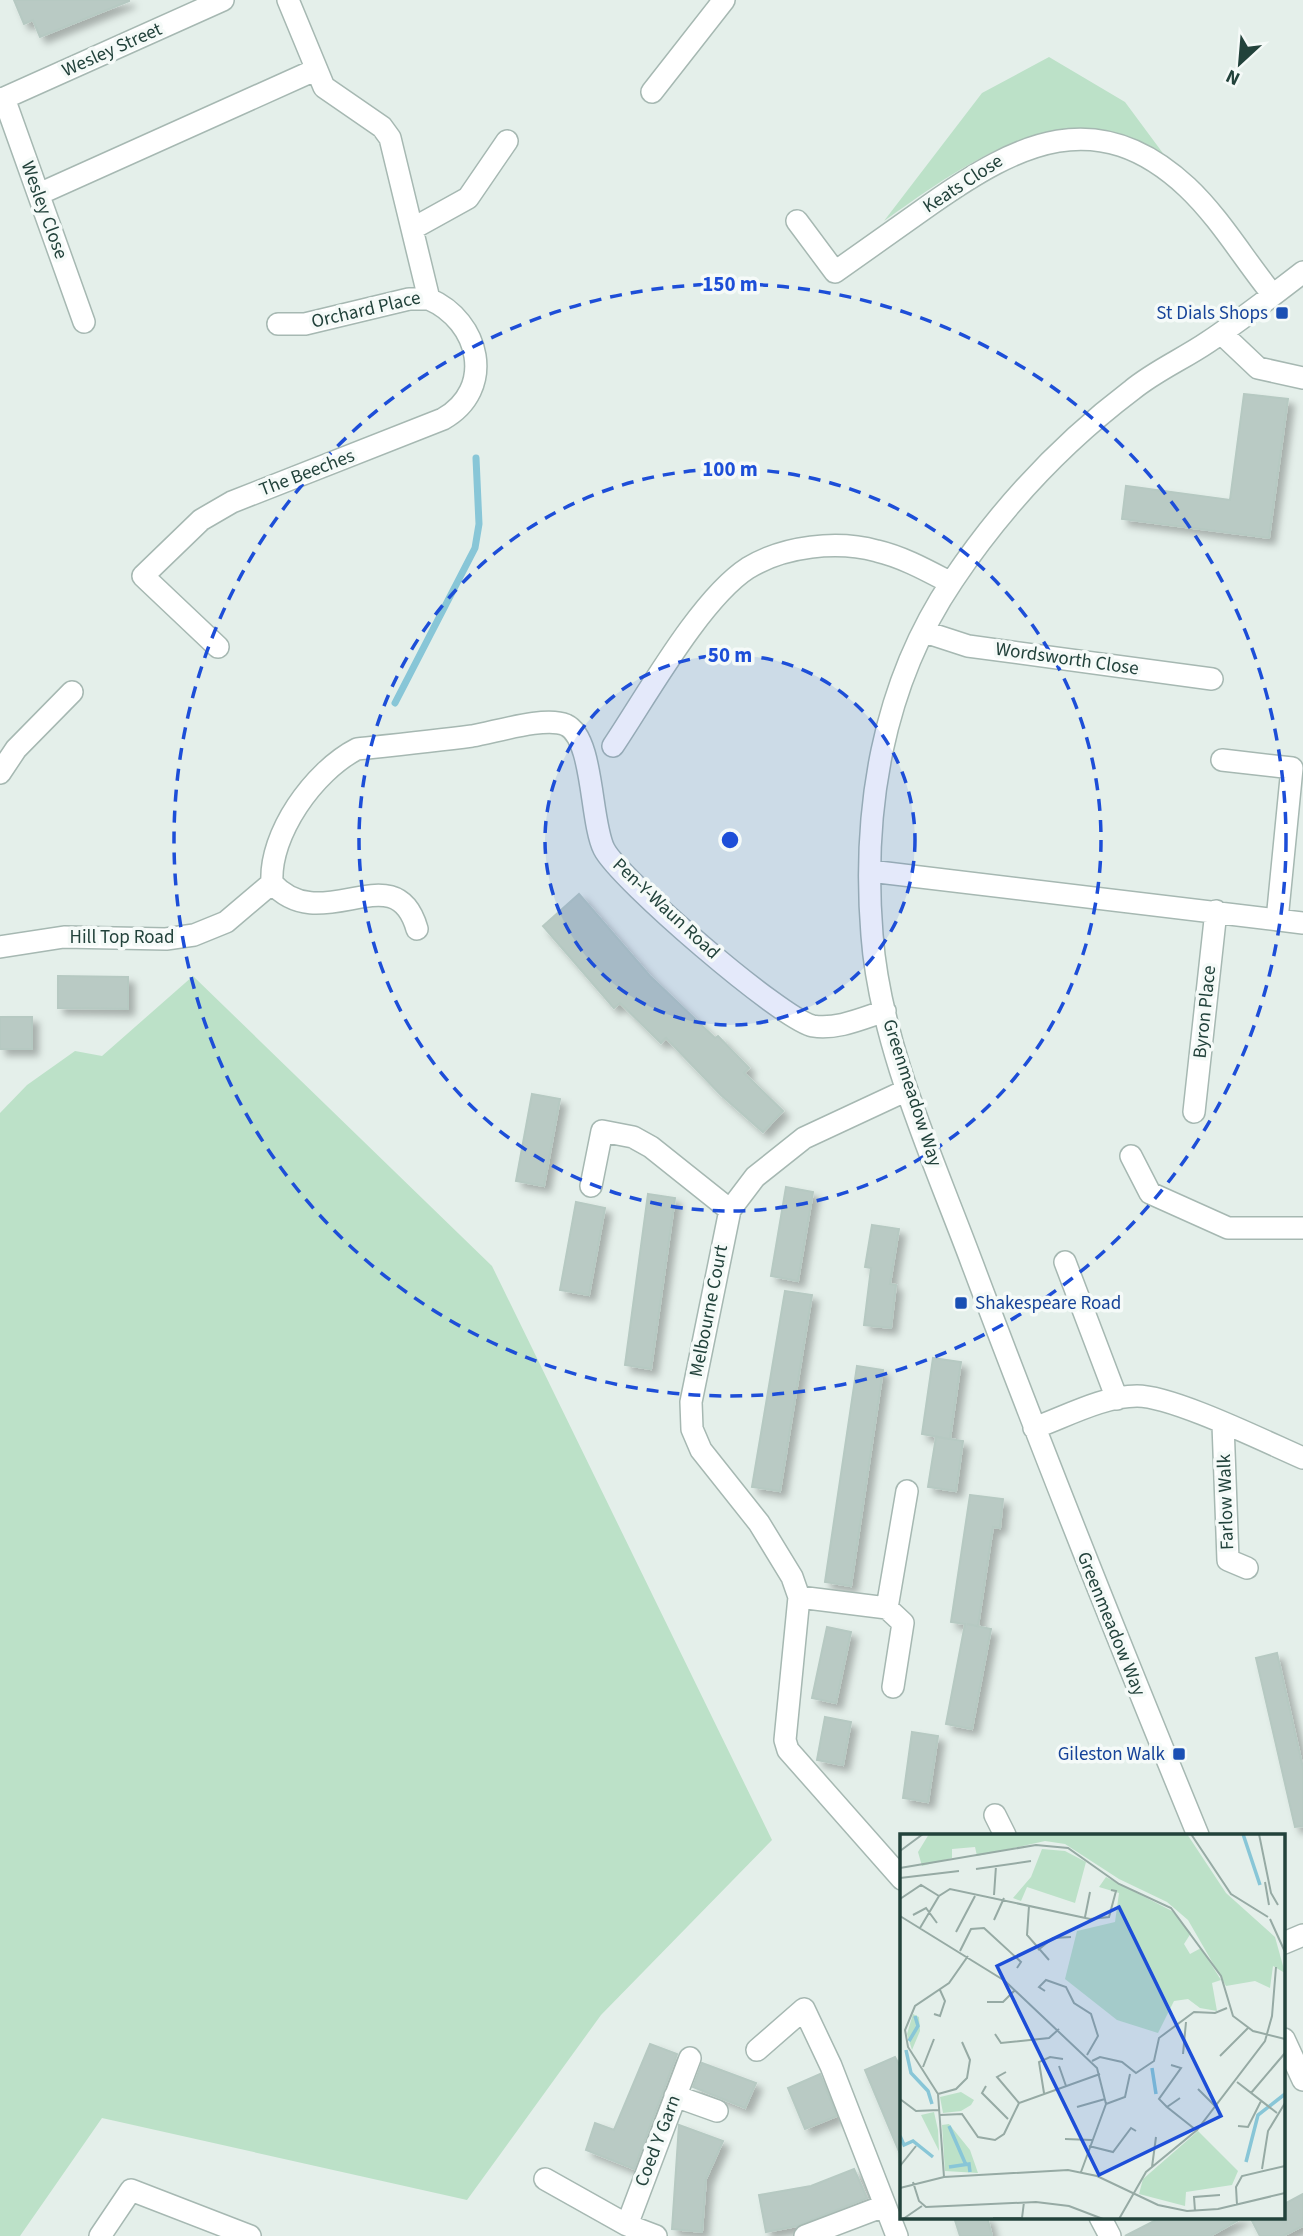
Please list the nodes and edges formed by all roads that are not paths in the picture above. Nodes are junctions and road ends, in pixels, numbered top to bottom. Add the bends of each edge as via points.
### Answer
1 (223, 0) edge
2 (288, 0) edge
3 (724, 0) edge
4 (315, 70) junction
5 (652, 92) dead end
6 (2, 99) edge
7 (507, 141) dead end
8 (39, 194) junction
9 (797, 221) dead end
10 (412, 229) junction
11 (1303, 272) edge
12 (1273, 295) junction
13 (429, 299) junction
14 (84, 322) dead end
15 (278, 324) dead end
16 (1221, 333) junction
17 (1303, 378) edge
18 (951, 583) junction
19 (925, 632) junction
20 (218, 648) dead end
21 (1212, 679) dead end
22 (72, 692) dead end
23 (613, 746) dead end
24 (1222, 760) dead end
25 (0, 773) edge
26 (870, 871) junction
27 (272, 883) junction
28 (1216, 911) junction
29 (1277, 920) junction
30 (1303, 923) edge
31 (417, 929) dead end
32 (0, 947) edge
33 (885, 1010) junction
34 (907, 1090) junction
35 (1194, 1112) dead end
36 (1131, 1156) dead end
37 (591, 1186) dead end
38 (730, 1210) junction
39 (1303, 1228) edge
40 (1065, 1262) dead end
41 (1116, 1399) junction
42 (1223, 1424) junction
43 (1034, 1428) junction
44 (1303, 1458) edge
45 (907, 1491) dead end
46 (1247, 1568) dead end
47 (799, 1597) junction
48 (887, 1608) junction
49 (893, 1687) dead end
50 (995, 1815) dead end
51 (1004, 1834) edge
52 (1198, 1834) edge
53 (900, 1878) edge
54 (1303, 1935) edge
55 (1286, 1942) edge
56 (1286, 2043) edge
57 (757, 2050) dead end
58 (690, 2057) dead end
59 (1303, 2080) edge
60 (675, 2096) junction
61 (717, 2111) dead end
62 (545, 2179) dead end
63 (884, 2206) junction
64 (1101, 2218) edge
65 (627, 2225) junction
66 (100, 2236) edge
67 (250, 2236) edge
68 (656, 2236) edge
69 (805, 2236) edge
70 (897, 2236) edge
71 (1110, 2236) edge

1 - 6 street, Wesley Street
2 - 4 street, Orchard Place
3 - 5 street
4 - 8 street
4 - 10 street, Orchard Place via 331,94 386,132
6 - 8 street, Wesley Close
7 - 10 street via 468,198
8 - 14 street, Wesley Close
9 - 12 street, Keats Close via 835,272 979,170 1051,141 1085,138 1125,147 1158,164 1188,188
10 - 13 street, Orchard Place
11 - 12 street, Greenmeadow Way
12 - 16 street, Greenmeadow Way
13 - 15 street, Orchard Place via 409,299 305,324
13 - 20 street, The Beeches via 447,309 472,338 474,373 464,404 443,419 232,502 201,520 144,576
16 - 17 street via 1258,368
16 - 18 street, Greenmeadow Way via 1135,387 1066,444 1012,501
18 - 19 street, Greenmeadow Way
18 - 23 street via 877,551 842,546 809,547 748,568 706,607
19 - 21 street, Wordsworth Close via 968,646
19 - 26 street, Greenmeadow Way via 885,726 872,815
22 - 25 street via 16,749
24 - 29 street via 1292,768
26 - 28 street
26 - 33 street, Greenmeadow Way via 872,939
27 - 31 street via 289,899 310,905 377,895 395,897 412,911
27 - 32 street, Hill Top Road via 226,922 194,935 166,939 64,937
27 - 33 street, Pen-Y-Waun Road via 275,852 286,827 320,776 357,749 544,723 566,725 583,748 601,842 630,880 757,991 795,1018 813,1026 837,1026
28 - 29 street
28 - 35 street, Byron Place
29 - 30 street
33 - 34 street, Greenmeadow Way
34 - 38 street, Melbourne Court via 804,1138 755,1177
34 - 43 street, Greenmeadow Way
36 - 39 street via 1150,1193 1228,1228
37 - 38 street via 602,1131 651,1147
38 - 47 street, Melbourne Court via 691,1402 692,1429 701,1450 774,1547
40 - 41 street
41 - 42 street, Farlow Walk via 1138,1396 1163,1401
41 - 43 street, Farlow Walk
42 - 44 street, Farlow Walk
42 - 46 street, Farlow Walk via 1228,1560
43 - 52 street, Greenmeadow Way
45 - 48 street
47 - 48 street
47 - 53 street, Melbourne Court via 785,1740 796,1763
48 - 49 street via 903,1623
50 - 51 street
54 - 55 street
56 - 59 street
57 - 63 street via 804,2009 831,2066
58 - 60 street, Coed Y Garn
60 - 61 street
60 - 65 street, Coed Y Garn
62 - 65 street
63 - 69 street
63 - 70 street
64 - 71 street
65 - 68 street
66 - 67 street via 131,2190

